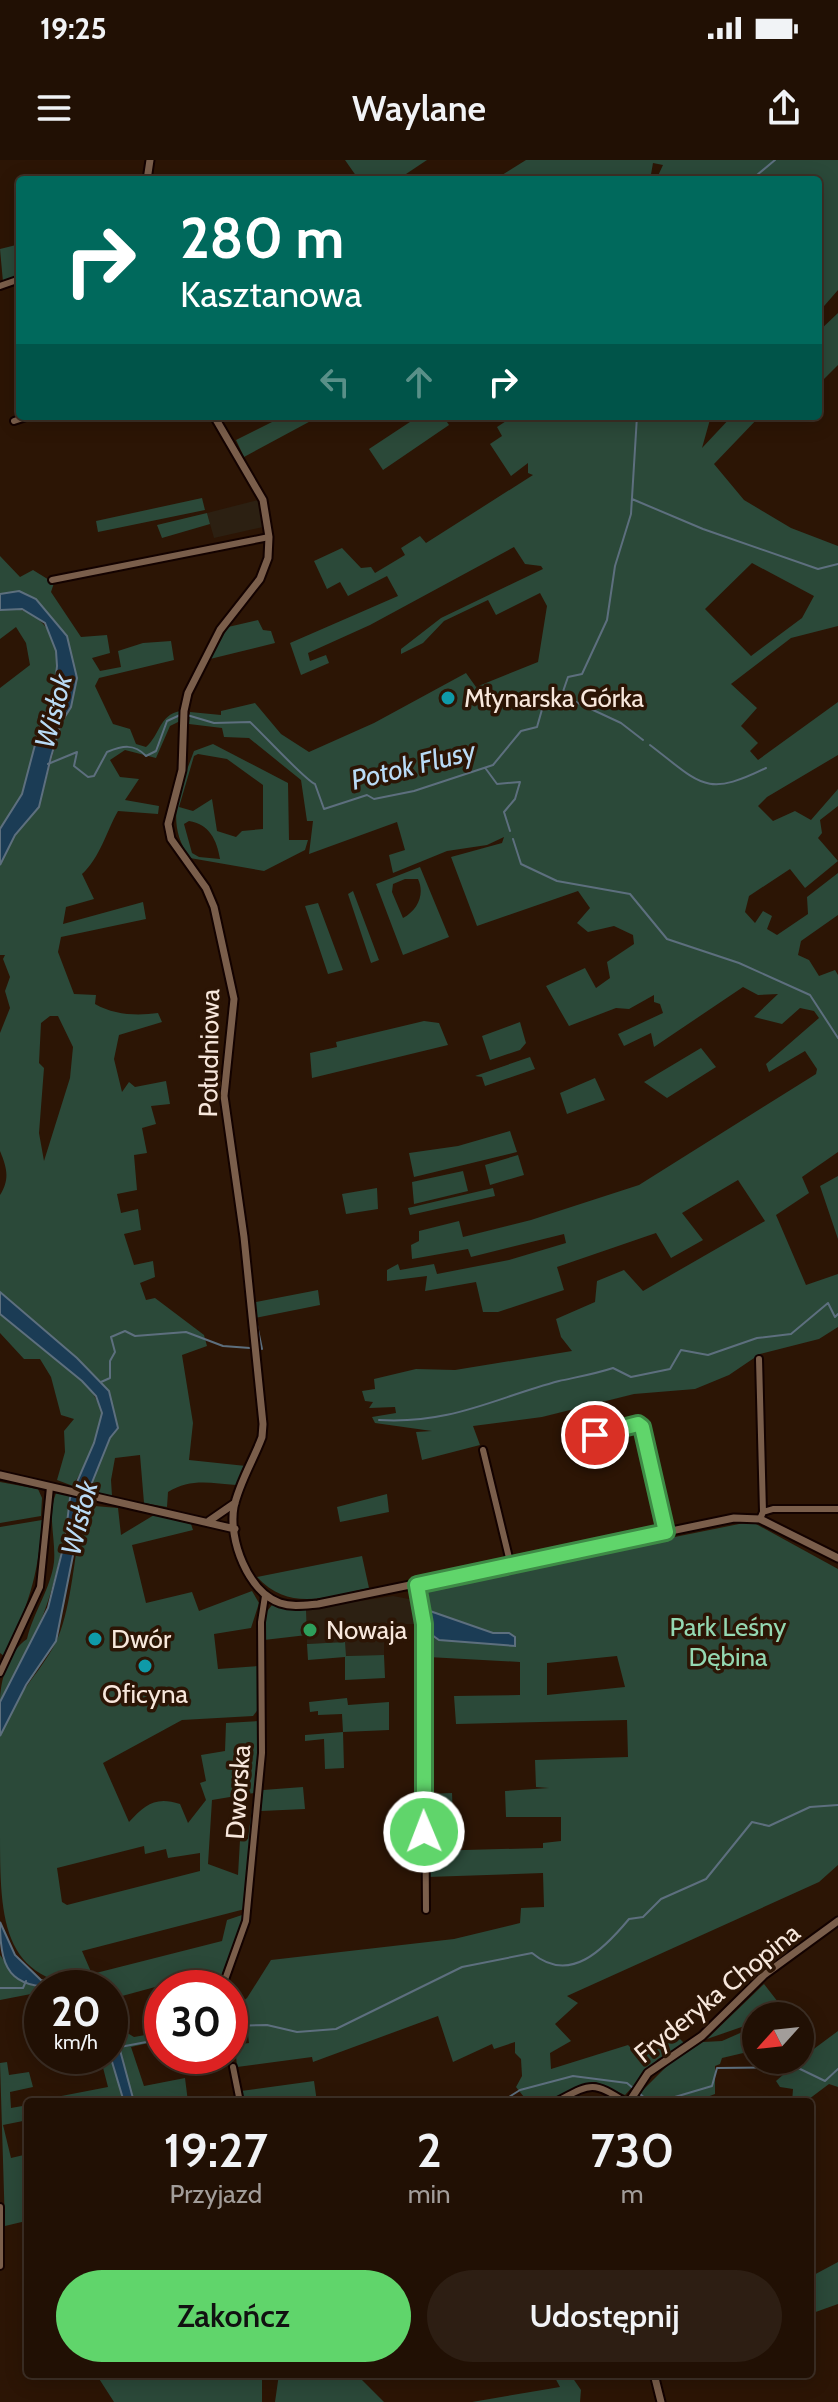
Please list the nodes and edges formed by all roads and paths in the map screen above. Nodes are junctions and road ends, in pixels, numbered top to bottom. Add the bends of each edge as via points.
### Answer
1 (17, 420) edge
2 (216, 420) edge
3 (14, 421) dead end
4 (269, 537) junction
5 (52, 580) dead end
6 (759, 1359) dead end
7 (595, 1435) dead end
8 (483, 1450) dead end
9 (0, 1475) edge
10 (50, 1487) junction
11 (235, 1503) junction
12 (838, 1509) edge
13 (762, 1516) junction
14 (211, 1520) junction
15 (234, 1527) junction
16 (666, 1532) junction
17 (838, 1558) edge
18 (511, 1566) junction
19 (417, 1585) junction
20 (265, 1596) junction
21 (0, 1673) edge
22 (426, 1910) dead end
23 (838, 1921) edge
24 (228, 1970) edge
25 (234, 2074) edge
26 (239, 2098) edge
27 (564, 2098) edge
28 (619, 2098) edge
29 (630, 2098) edge
30 (0, 2207) edge
31 (0, 2266) edge
32 (655, 2378) edge
33 (661, 2402) edge

1 - 3 street
2 - 4 street, Południowa via 258,487
4 - 5 street
4 - 11 street, Południowa via 266,567 220,630 192,684 184,711 182,770 168,824 178,851 210,894 233,995 224,1096 263,1424
6 - 13 street
7 - 16 street via 642,1427
8 - 18 street
9 - 10 street
10 - 14 street
10 - 21 street via 40,1587
11 - 14 street
11 - 15 street, Południowa
12 - 13 street
13 - 16 street
13 - 17 street
14 - 15 street
15 - 20 street, Południowa via 249,1573
16 - 18 street
18 - 19 street
19 - 20 street via 299,1606
19 - 22 street via 424,1624
20 - 24 street, Dworska via 261,1787 248,1911
23 - 29 street, Fryderyka Chopina via 764,1975 702,2036 658,2064
25 - 26 street
27 - 28 street via 593,2084
30 - 31 street
32 - 33 street

